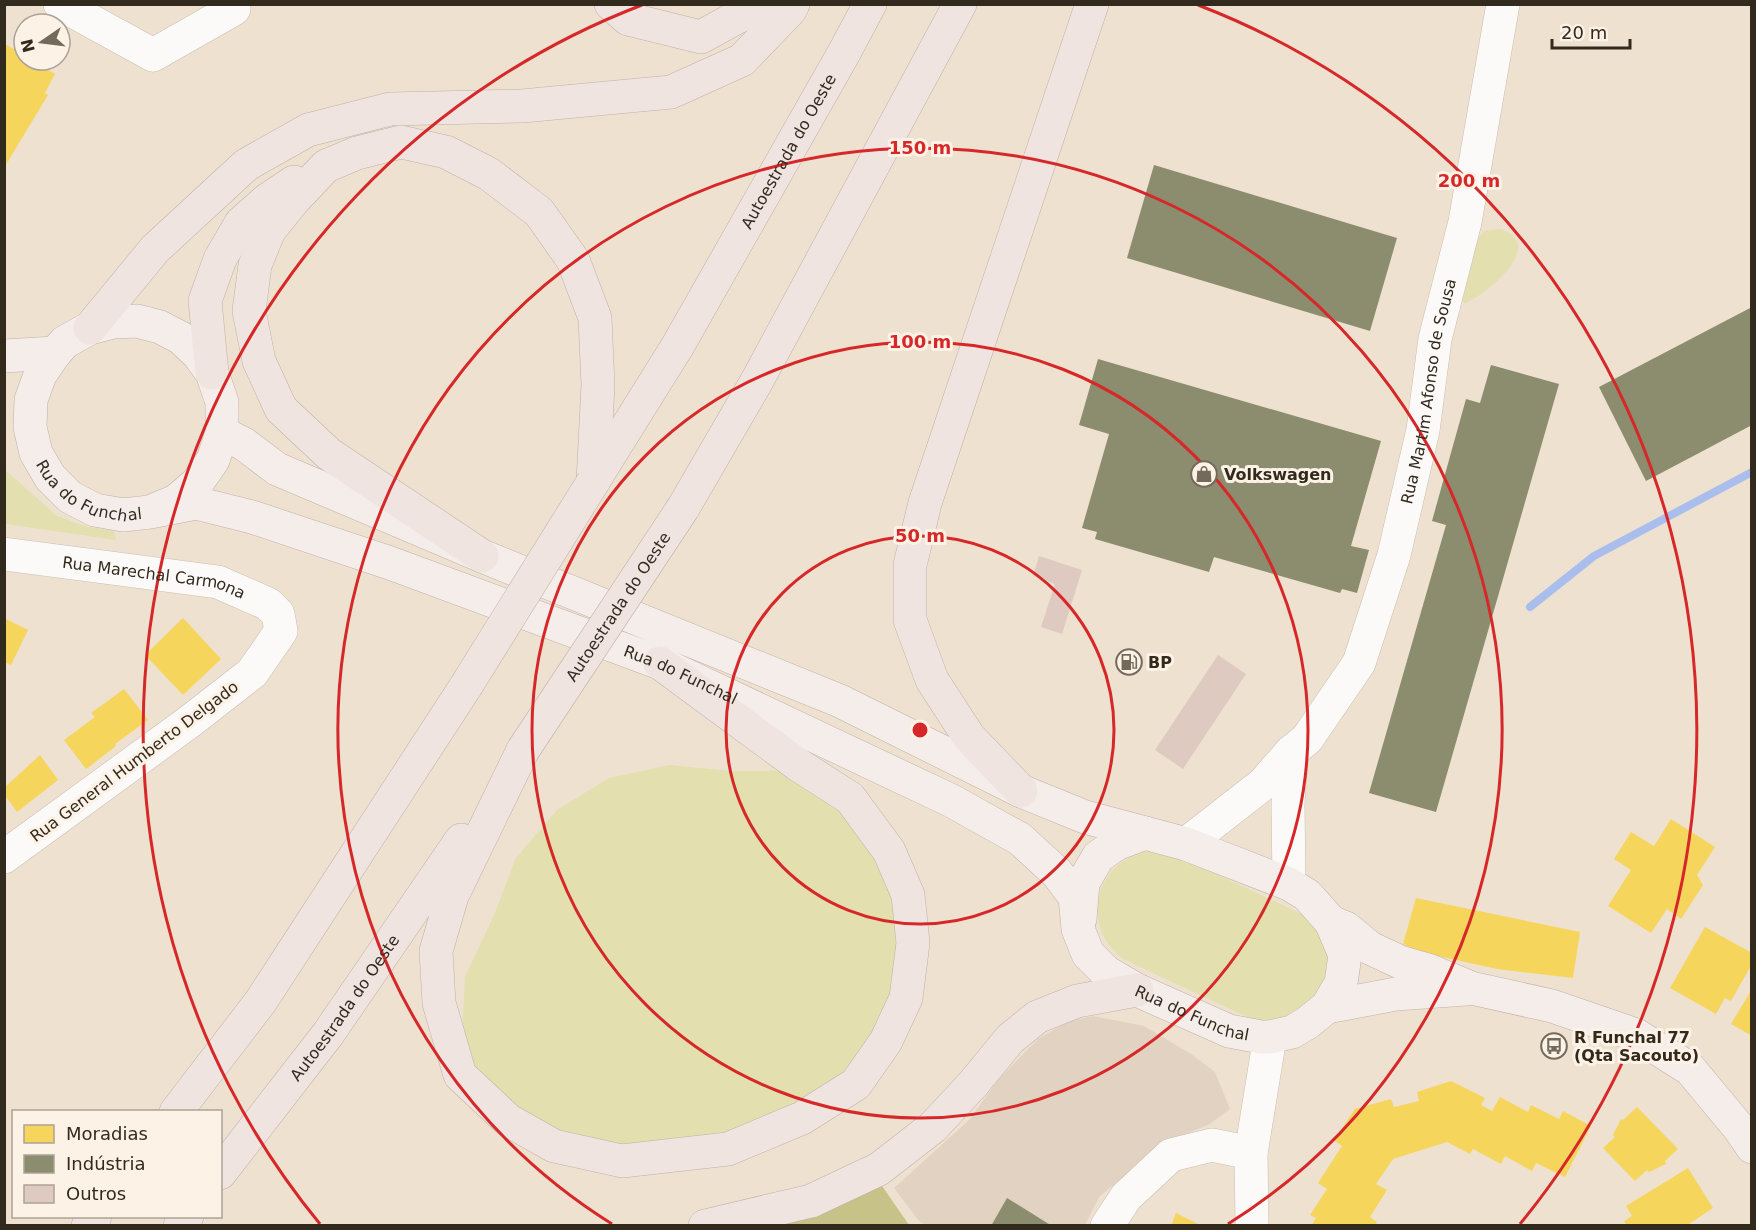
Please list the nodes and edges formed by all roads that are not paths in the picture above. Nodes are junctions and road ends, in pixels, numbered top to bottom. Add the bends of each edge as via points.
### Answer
1 (60, 4) edge
2 (233, 4) edge
3 (611, 4) edge
4 (761, 4) edge
5 (793, 4) edge
6 (870, 4) edge
7 (960, 4) edge
8 (1092, 4) edge
9 (1503, 4) edge
10 (326, 166) junction
11 (90, 328) junction
12 (55, 352) junction
13 (4, 356) edge
14 (212, 373) junction
15 (4, 425) edge
16 (222, 434) junction
17 (36, 453) junction
18 (593, 482) junction
19 (150, 512) junction
20 (4, 554) edge
21 (482, 556) junction
22 (280, 631) joint
23 (660, 663) junction
24 (523, 750) junction
25 (1291, 752) junction
26 (1021, 791) junction
27 (1145, 832) junction
28 (1186, 844) junction
29 (4, 857) edge
30 (1289, 884) junction
31 (1331, 922) junction
32 (1078, 929) junction
33 (1471, 988) junction
34 (1137, 990) junction
35 (1327, 1007) junction
36 (1270, 1036) junction
37 (178, 1110) edge
38 (1752, 1148) edge
39 (1251, 1153) junction
40 (222, 1170) edge
41 (705, 1226) edge
42 (1107, 1226) edge
43 (1252, 1226) edge

1 - 2 street via 153,55 234,9
3 - 4 highway via 628,19 701,38
5 - 11 highway via 742,60 671,92 522,106 390,109 308,130 238,172 155,249
6 - 18 highway, Autoestrada do Oeste via 676,347
7 - 24 highway, Autoestrada do Oeste, bridge via 764,369 683,508
8 - 26 highway via 929,492 910,565 910,620 932,680 969,737
9 - 25 street, Rua Martim Afonso de Sousa via 1465,222 1435,339 1423,430 1396,544 1359,663 1307,739
10 - 14 highway via 267,200 241,224 220,259 205,301
10 - 18 highway via 401,142 446,152 478,168 538,212 573,260 595,318 598,385
10 - 21 highway via 269,231 255,265 249,311 259,362 281,409 329,454
11 - 12 main road, Rua do Funchal
11 - 14 main road, Rua do Funchal via 137,321 160,327 181,338
12 - 13 main road
12 - 17 main road, Rua do Funchal via 40,375 31,400 30,427
14 - 16 main road, Rua do Funchal via 222,402
15 - 17 main road, Rua do Funchal
16 - 19 main road, Rua do Funchal via 213,460 197,483 176,501
16 - 21 main road, Rua do Funchal via 244,444 277,469
17 - 19 main road, Rua do Funchal via 50,477 70,497 95,510 123,515
18 - 37 highway, Autoestrada do Oeste, bridge via 261,1001
19 - 23 main road, Rua do Funchal via 196,503 252,517 390,563
20 - 22 street, Rua Marechal Carmona via 218,582 268,604 278,614
21 - 26 main road, Rua do Funchal via 840,700
22 - 29 street, Rua General Humberto Delgado via 252,673
23 - 24 highway via 850,798 889,851 908,895 913,943 906,998 886,1041 856,1084 802,1118 728,1149 622,1161 554,1146 508,1120 460,1075 439,1003 436,951 452,896
23 - 32 main road, Rua do Funchal via 952,801 1020,838 1057,873 1075,897
24 - 40 highway, Autoestrada do Oeste via 328,1034
25 - 28 street, Rua Martim Afonso de Sousa via 1263,784
25 - 30 street
26 - 27 main road, Rua do Funchal via 1085,817
27 - 28 main road, Rua do Funchal
27 - 32 main road via 1116,843 1098,857 1083,883
28 - 30 main road, Rua do Funchal
30 - 31 main road, Rua do Funchal via 1307,895
31 - 33 main road, Rua do Funchal via 1346,928 1370,948
31 - 35 main road, Rua do Funchal via 1345,955 1341,983
32 - 34 main road, Rua do Funchal via 1088,954 1106,972
33 - 35 main road, Rua do Funchal via 1396,994
33 - 38 main road, Rua do Funchal via 1552,1006 1636,1035 1690,1069
34 - 36 main road, Rua do Funchal via 1229,1031
34 - 41 highway via 1077,1001 1037,1017 1010,1039 933,1127 879,1170 811,1201
35 - 36 main road, Rua do Funchal via 1292,1032
36 - 39 street
39 - 42 street via 1212,1145 1171,1155 1126,1197
39 - 43 street

